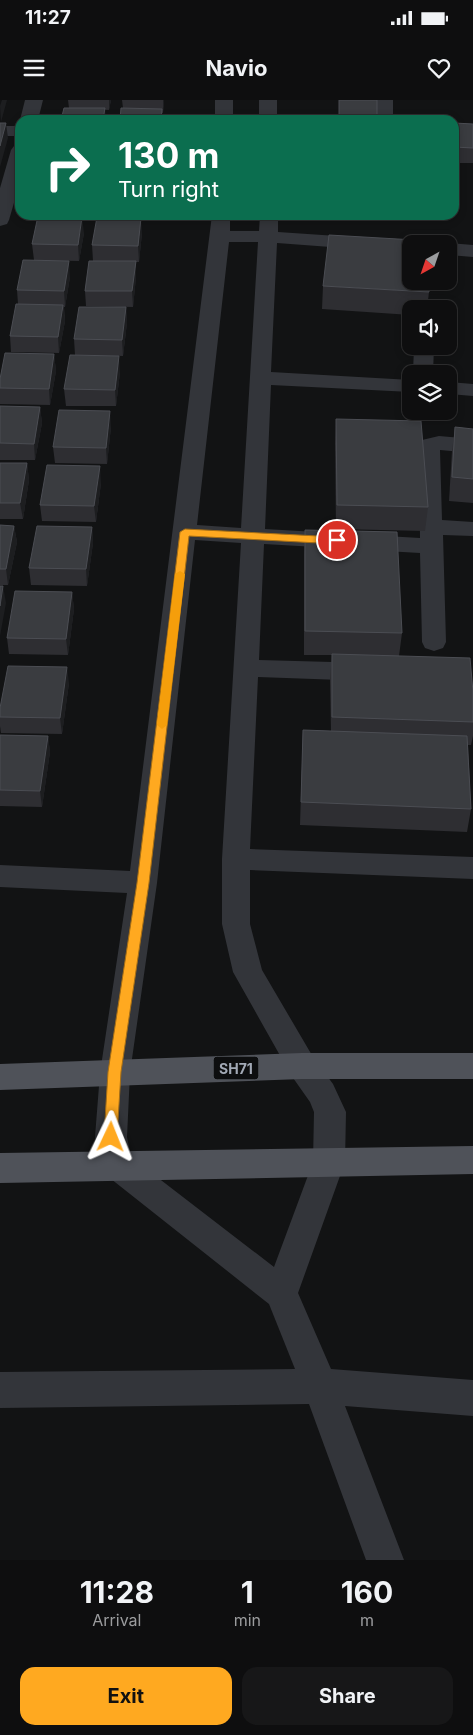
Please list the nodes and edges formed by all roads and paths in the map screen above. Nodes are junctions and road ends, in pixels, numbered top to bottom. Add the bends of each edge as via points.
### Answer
1 (34, 100) edge
2 (224, 100) edge
3 (268, 100) edge
4 (384, 100) edge
5 (30, 115) edge
6 (224, 115) edge
7 (268, 115) edge
8 (384, 115) edge
9 (0, 131) edge
10 (15, 131) edge
11 (15, 162) edge
12 (5, 186) edge
13 (8, 210) edge
14 (221, 226) edge
15 (269, 226) edge
16 (402, 246) edge
17 (458, 250) edge
18 (473, 251) edge
19 (261, 378) junction
20 (402, 386) edge
21 (457, 389) edge
22 (473, 390) edge
23 (473, 446) edge
24 (473, 529) edge
25 (185, 532) junction
26 (253, 535) junction
27 (432, 536) junction
28 (434, 642) dead end
29 (247, 668) junction
30 (396, 673) edge
31 (236, 859) junction
32 (473, 868) edge
33 (0, 876) edge
34 (143, 883) junction
35 (302, 1066) junction
36 (473, 1066) edge
37 (115, 1072) junction
38 (0, 1077) edge
39 (473, 1160) edge
40 (329, 1162) junction
41 (117, 1165) junction
42 (0, 1168) edge
43 (280, 1293) junction
44 (320, 1386) junction
45 (0, 1390) edge
46 (473, 1398) edge
47 (385, 1560) edge

1 - 5 street
2 - 6 street
3 - 7 street
4 - 8 street
9 - 10 street
11 - 12 street
12 - 13 street
14 - 15 street
14 - 25 street
15 - 16 street
15 - 19 street
17 - 18 street
19 - 20 street
19 - 26 street
21 - 22 street
23 - 27 street via 430,445
24 - 27 street
25 - 26 street
25 - 34 street
26 - 27 street
26 - 29 street
27 - 28 street
29 - 30 street
29 - 31 street
31 - 32 street
31 - 35 street via 236,924 248,972
33 - 34 street
34 - 37 street
35 - 36 main road, SH71
35 - 37 main road, SH71
35 - 40 street via 322,1094 330,1112
37 - 38 main road, SH71
37 - 41 street via 111,1137
39 - 40 main road
40 - 41 main road
40 - 43 street
41 - 42 main road
41 - 43 street
43 - 44 street
44 - 45 street
44 - 46 street
44 - 47 street

